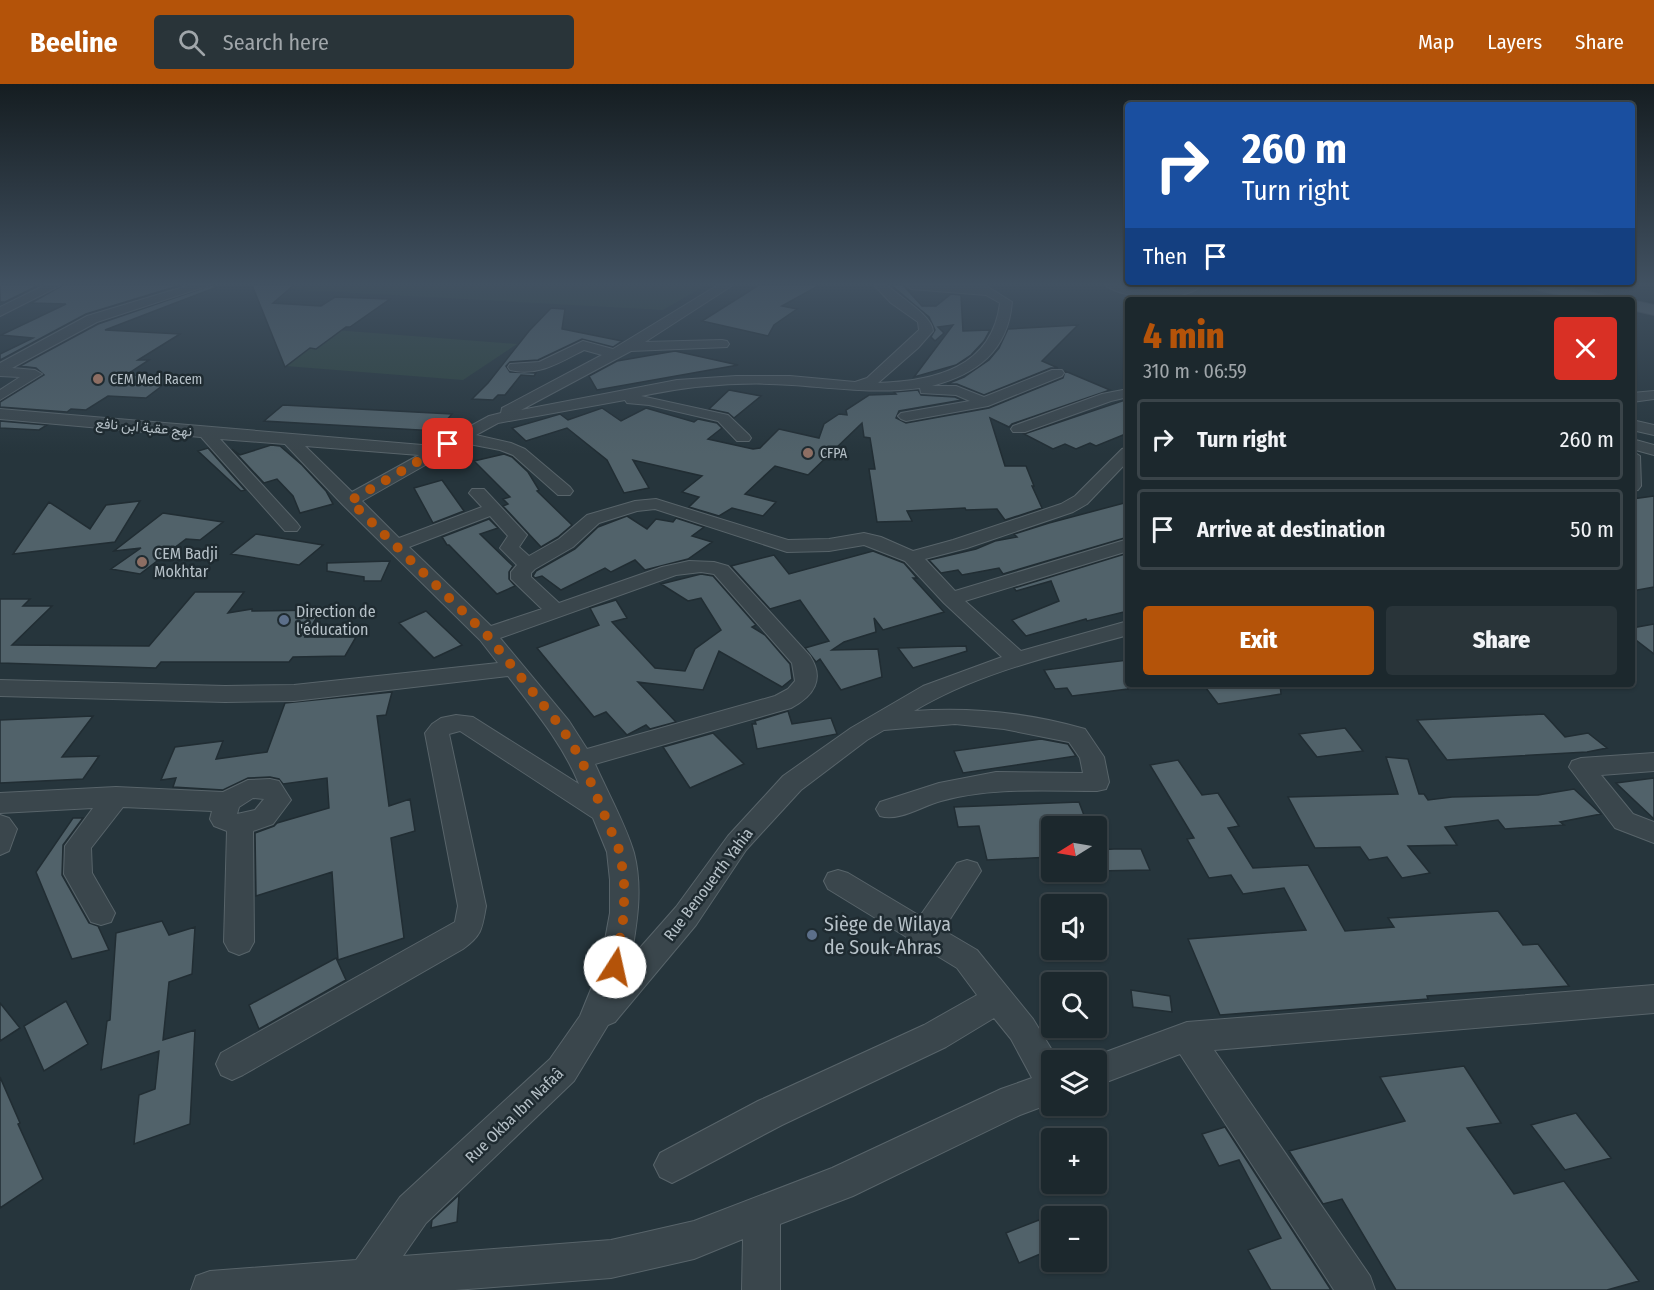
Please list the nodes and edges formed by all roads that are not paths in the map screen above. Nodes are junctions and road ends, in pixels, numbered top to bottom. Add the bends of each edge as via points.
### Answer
1 (52, 341) edge
2 (637, 341) edge
3 (916, 341) edge
4 (993, 341) edge
5 (722, 344) dead end
6 (628, 347) junction
7 (614, 354) junction
8 (515, 367) dead end
9 (0, 370) edge
10 (1057, 373) dead end
11 (857, 387) junction
12 (889, 388) junction
13 (1125, 394) edge
14 (1654, 395) edge
15 (0, 396) edge
16 (1635, 397) edge
17 (612, 398) junction
18 (983, 403) junction
19 (0, 414) edge
20 (906, 416) dead end
21 (494, 419) junction
22 (1635, 426) edge
23 (1019, 429) dead end
24 (1654, 430) edge
25 (206, 433) junction
26 (288, 438) junction
27 (460, 438) junction
28 (743, 438) dead end
29 (1635, 445) edge
30 (1654, 450) edge
31 (436, 452) junction
32 (1125, 455) edge
33 (1635, 484) edge
34 (1654, 488) edge
35 (564, 491) dead end
36 (478, 493) dead end
37 (350, 501) junction
38 (493, 509) junction
39 (291, 527) dead end
40 (397, 545) junction
41 (1125, 546) edge
42 (912, 557) junction
43 (528, 565) junction
44 (951, 599) junction
45 (556, 611) junction
46 (1125, 629) edge
47 (487, 635) junction
48 (1017, 658) junction
49 (515, 668) junction
50 (0, 688) edge
51 (878, 723) junction
52 (581, 759) junction
53 (1654, 762) edge
54 (116, 797) junction
55 (0, 802) edge
56 (889, 809) dead end
57 (603, 812) junction
58 (0, 825) edge
59 (1654, 833) edge
60 (0, 844) edge
61 (967, 871) dead end
62 (838, 881) dead end
63 (101, 913) dead end
64 (925, 933) junction
65 (239, 942) dead end
66 (998, 999) junction
67 (1654, 999) edge
68 (592, 1025) junction
69 (1187, 1037) junction
70 (1041, 1063) edge
71 (232, 1064) dead end
72 (1107, 1066) edge
73 (1041, 1091) edge
74 (672, 1165) dead end
75 (762, 1213) junction
76 (365, 1279) junction
77 (210, 1290) edge
78 (761, 1290) edge
79 (1356, 1290) edge

1 - 9 street
2 - 6 street
3 - 11 street via 882,375
4 - 12 street via 983,358 970,367
5 - 6 street
6 - 7 street
7 - 8 street via 583,345 546,365
7 - 21 street
9 - 15 street via 35,374
10 - 18 street
11 - 12 street
11 - 17 street via 790,380 736,380 677,384
12 - 18 street via 961,390
13 - 23 street
14 - 16 street
17 - 21 street
17 - 28 street via 649,401 723,418
18 - 20 street
19 - 25 street, نهج عقبة ابن نافع
21 - 27 street
22 - 24 street
25 - 26 street, نهج عقبة ابن نافع
25 - 39 street
26 - 31 street, نهج عقبة ابن نافع
26 - 37 street, Rue Okba Ibn Nafaâ
27 - 31 street
27 - 35 street via 519,452
29 - 30 street
31 - 37 street
32 - 42 street via 1081,500 1067,508
33 - 34 street
36 - 38 street
37 - 40 street, Rue Okba Ibn Nafaâ
38 - 40 street
38 - 43 street via 518,535 510,548
40 - 47 street, Rue Okba Ibn Nafaâ
41 - 44 street
42 - 43 street via 868,539 787,546 656,504 593,519 566,543
42 - 44 street
43 - 45 street via 521,572 521,579
44 - 48 street
45 - 47 street
45 - 52 street via 669,572 710,566 721,570 802,661 808,673 806,685 783,702
46 - 48 street, Rue Benouerth Yahia
47 - 49 street, Rue Okba Ibn Nafaâ
48 - 51 street, Rue Benouerth Yahia via 931,691
49 - 50 street via 294,693
49 - 52 street, Rue Okba Ibn Nafaâ
51 - 56 street via 955,716 1077,735 1092,757 1097,782 996,781 939,792
51 - 68 street, Rue Benouerth Yahia via 792,783 737,843 686,916
52 - 57 street, Rue Okba Ibn Nafaâ
53 - 59 street via 1581,767 1624,820
54 - 55 street
54 - 63 street via 78,846 78,874
54 - 65 street via 233,814
57 - 68 street, Rue Okba Ibn Nafaâ via 620,852 624,914 615,967
57 - 71 street via 465,723 442,726 437,733 472,906 468,929
58 - 60 street via 4,829
61 - 64 street
62 - 64 street
64 - 66 street via 967,959
66 - 70 street via 1022,1029
66 - 74 street via 935,1036 770,1113
67 - 69 street
68 - 76 street, Rue Okba Ibn Nafaâ via 562,1070 413,1210
69 - 72 street
69 - 79 street
73 - 75 street via 840,1183
75 - 76 street via 694,1240 611,1259
75 - 78 street
76 - 77 street

